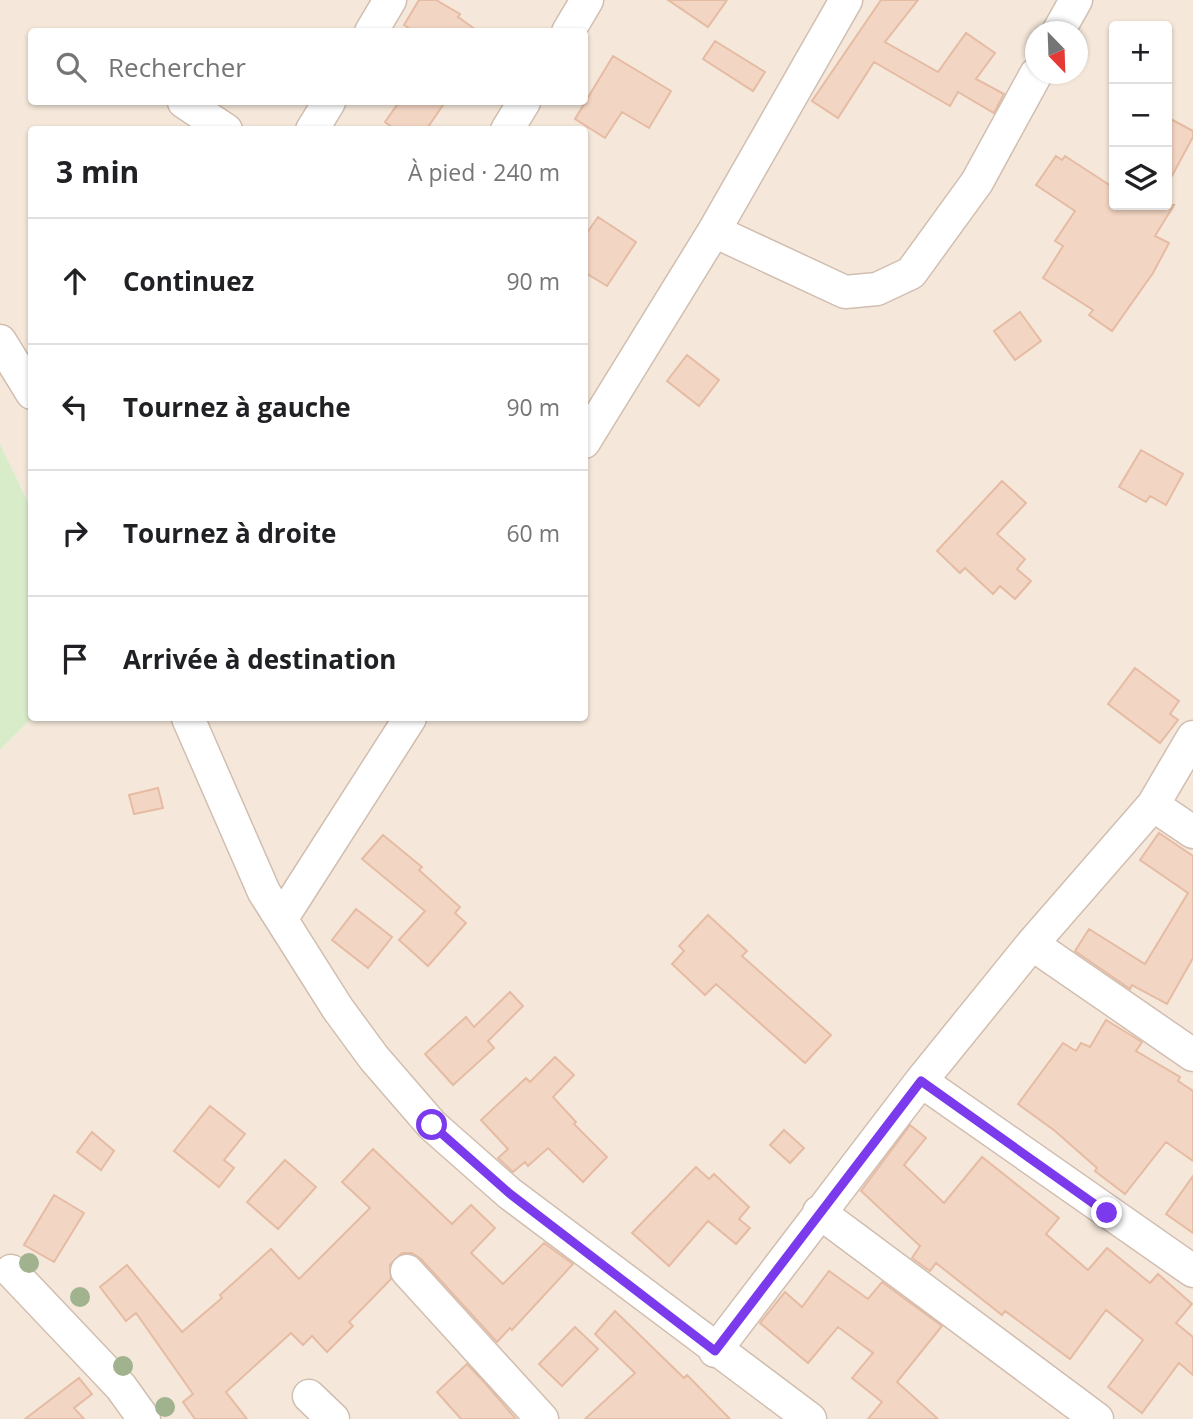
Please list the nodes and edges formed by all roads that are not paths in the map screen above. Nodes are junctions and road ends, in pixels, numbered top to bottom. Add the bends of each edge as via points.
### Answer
1 (390, 0) edge
2 (587, 0) edge
3 (846, 0) edge
4 (1076, 0) edge
5 (1064, 21) edge
6 (373, 28) edge
7 (570, 28) edge
8 (1031, 84) edge
9 (188, 105) edge
10 (327, 105) edge
11 (522, 105) edge
12 (220, 126) edge
13 (314, 126) edge
14 (509, 126) edge
15 (714, 231) junction
16 (0, 341) edge
17 (28, 386) edge
18 (588, 436) edge
19 (189, 721) edge
20 (408, 721) edge
21 (1193, 737) edge
22 (1153, 805) junction
23 (1193, 832) edge
24 (282, 918) junction
25 (1032, 944) junction
26 (1193, 1055) edge
27 (921, 1081) junction
28 (819, 1212) junction
29 (11, 1271) dead end
30 (407, 1271) dead end
31 (1193, 1271) edge
32 (715, 1351) junction
33 (309, 1396) dead end
34 (144, 1419) edge
35 (333, 1419) edge
36 (542, 1419) edge
37 (810, 1419) edge
38 (1097, 1419) edge

1 - 6 street
2 - 7 street
3 - 15 street
4 - 5 street
8 - 15 street via 977,182 911,273 877,289 845,292
9 - 12 street
10 - 13 street
11 - 14 street
15 - 18 street
16 - 17 street
19 - 24 street via 264,892
20 - 24 street
21 - 22 street
22 - 23 street
22 - 25 street
24 - 32 street via 338,1009 432,1125 509,1193
25 - 26 street
25 - 27 street
27 - 28 street
27 - 31 street
28 - 32 street
28 - 38 street
29 - 34 street via 121,1387
30 - 36 street
32 - 37 street
33 - 35 street

